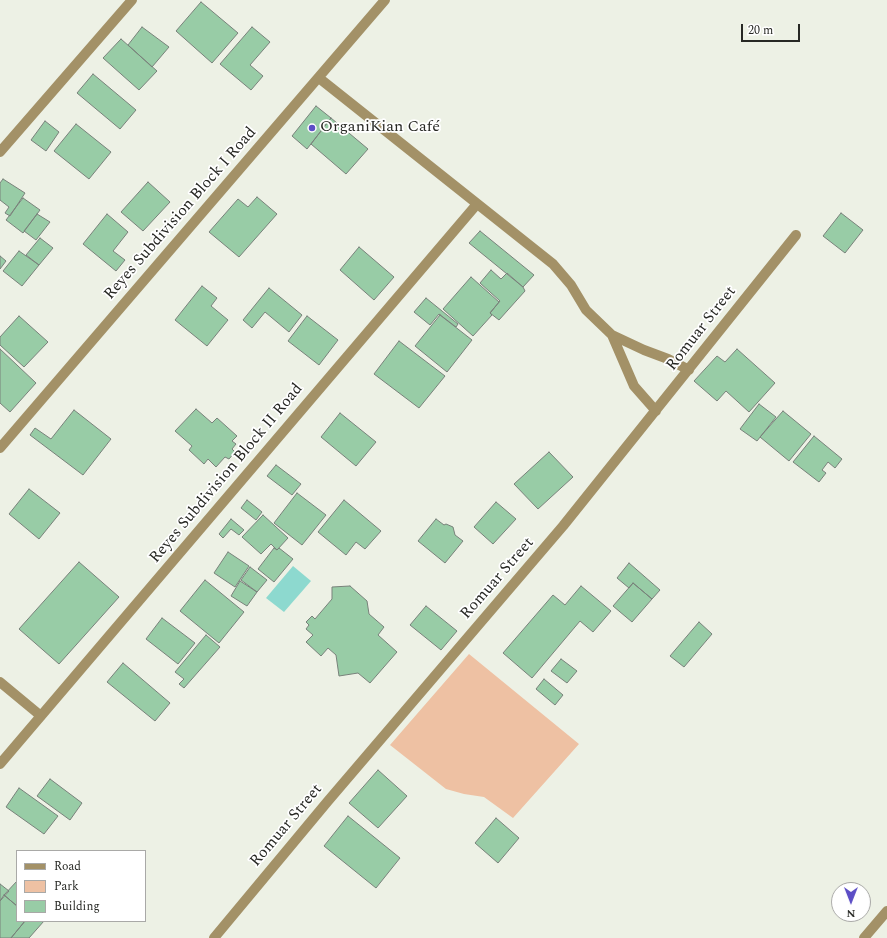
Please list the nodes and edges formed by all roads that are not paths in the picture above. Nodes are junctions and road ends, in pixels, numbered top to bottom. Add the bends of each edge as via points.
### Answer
1 (132, 0) edge
2 (385, 0) edge
3 (319, 78) junction
4 (0, 152) edge
5 (477, 204) junction
6 (796, 234) dead end
7 (612, 335) junction
8 (689, 370) junction
9 (656, 411) junction
10 (0, 448) edge
11 (0, 682) edge
12 (41, 716) junction
13 (0, 764) edge
14 (887, 911) edge
15 (214, 938) edge
16 (864, 938) edge

1 - 4 street
2 - 3 street, Reyes Subdivision Block I Road
3 - 5 street
3 - 10 street, Reyes Subdivision Block I Road
5 - 7 street via 553,264 571,285 586,310
5 - 12 street, Reyes Subdivision Block II Road
6 - 8 street, Romuar Street
7 - 8 street
7 - 9 street via 634,386
8 - 9 street, Romuar Street
9 - 15 street, Romuar Street via 563,526
11 - 12 street
12 - 13 street, Reyes Subdivision Block II Road
14 - 16 street

